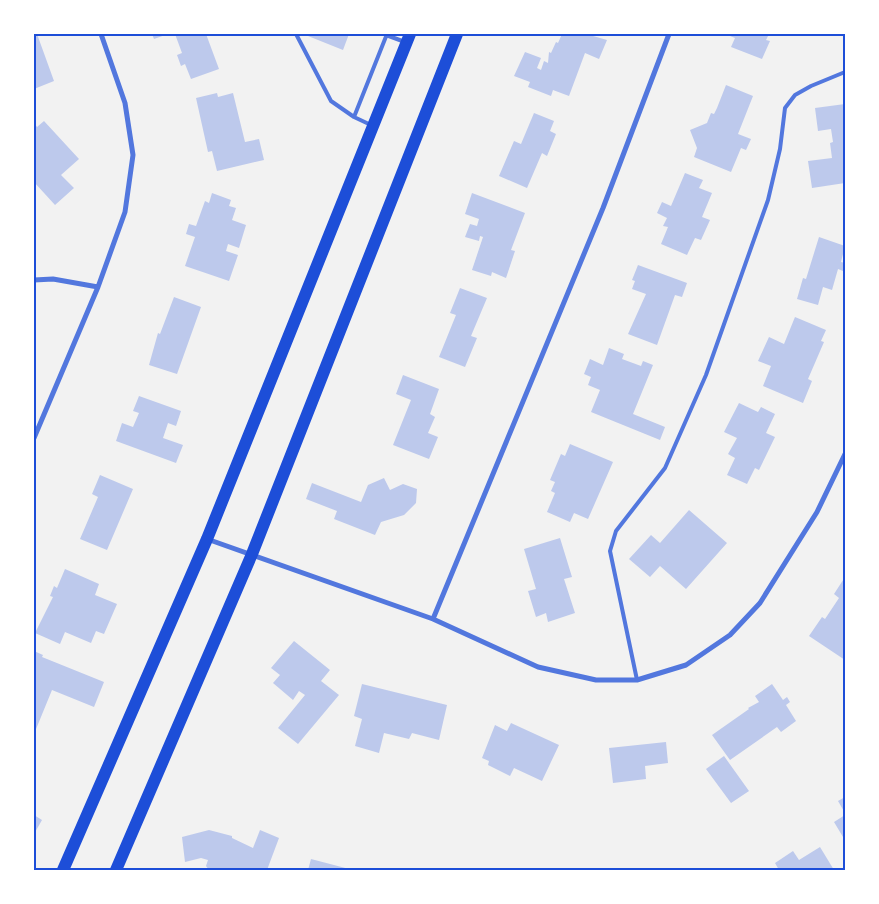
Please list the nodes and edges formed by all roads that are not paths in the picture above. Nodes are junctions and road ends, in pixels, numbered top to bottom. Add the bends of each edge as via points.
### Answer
1 (101, 34) edge
2 (296, 34) edge
3 (386, 34) edge
4 (457, 34) edge
5 (669, 34) edge
6 (408, 38) edge
7 (845, 72) edge
8 (354, 117) junction
9 (372, 126) junction
10 (34, 280) edge
11 (98, 288) junction
12 (34, 438) edge
13 (845, 454) edge
14 (207, 539) junction
15 (252, 554) junction
16 (433, 619) junction
17 (637, 680) junction
18 (63, 870) edge
19 (116, 870) edge

1 - 11 street via 125,103 132,155 125,212
2 - 8 lane via 331,101
3 - 6 lane
3 - 8 lane
4 - 15 main road
5 - 16 street via 603,208
6 - 9 main road
7 - 17 lane via 795,95 785,108 780,149 768,200 706,375 665,468 616,531 610,551
8 - 9 lane
9 - 14 main road
10 - 11 street via 53,279
11 - 12 street
13 - 17 street via 816,512 760,603 730,635 686,665
14 - 15 street
14 - 18 main road
15 - 16 street
15 - 19 main road
16 - 17 street via 538,667 596,680

